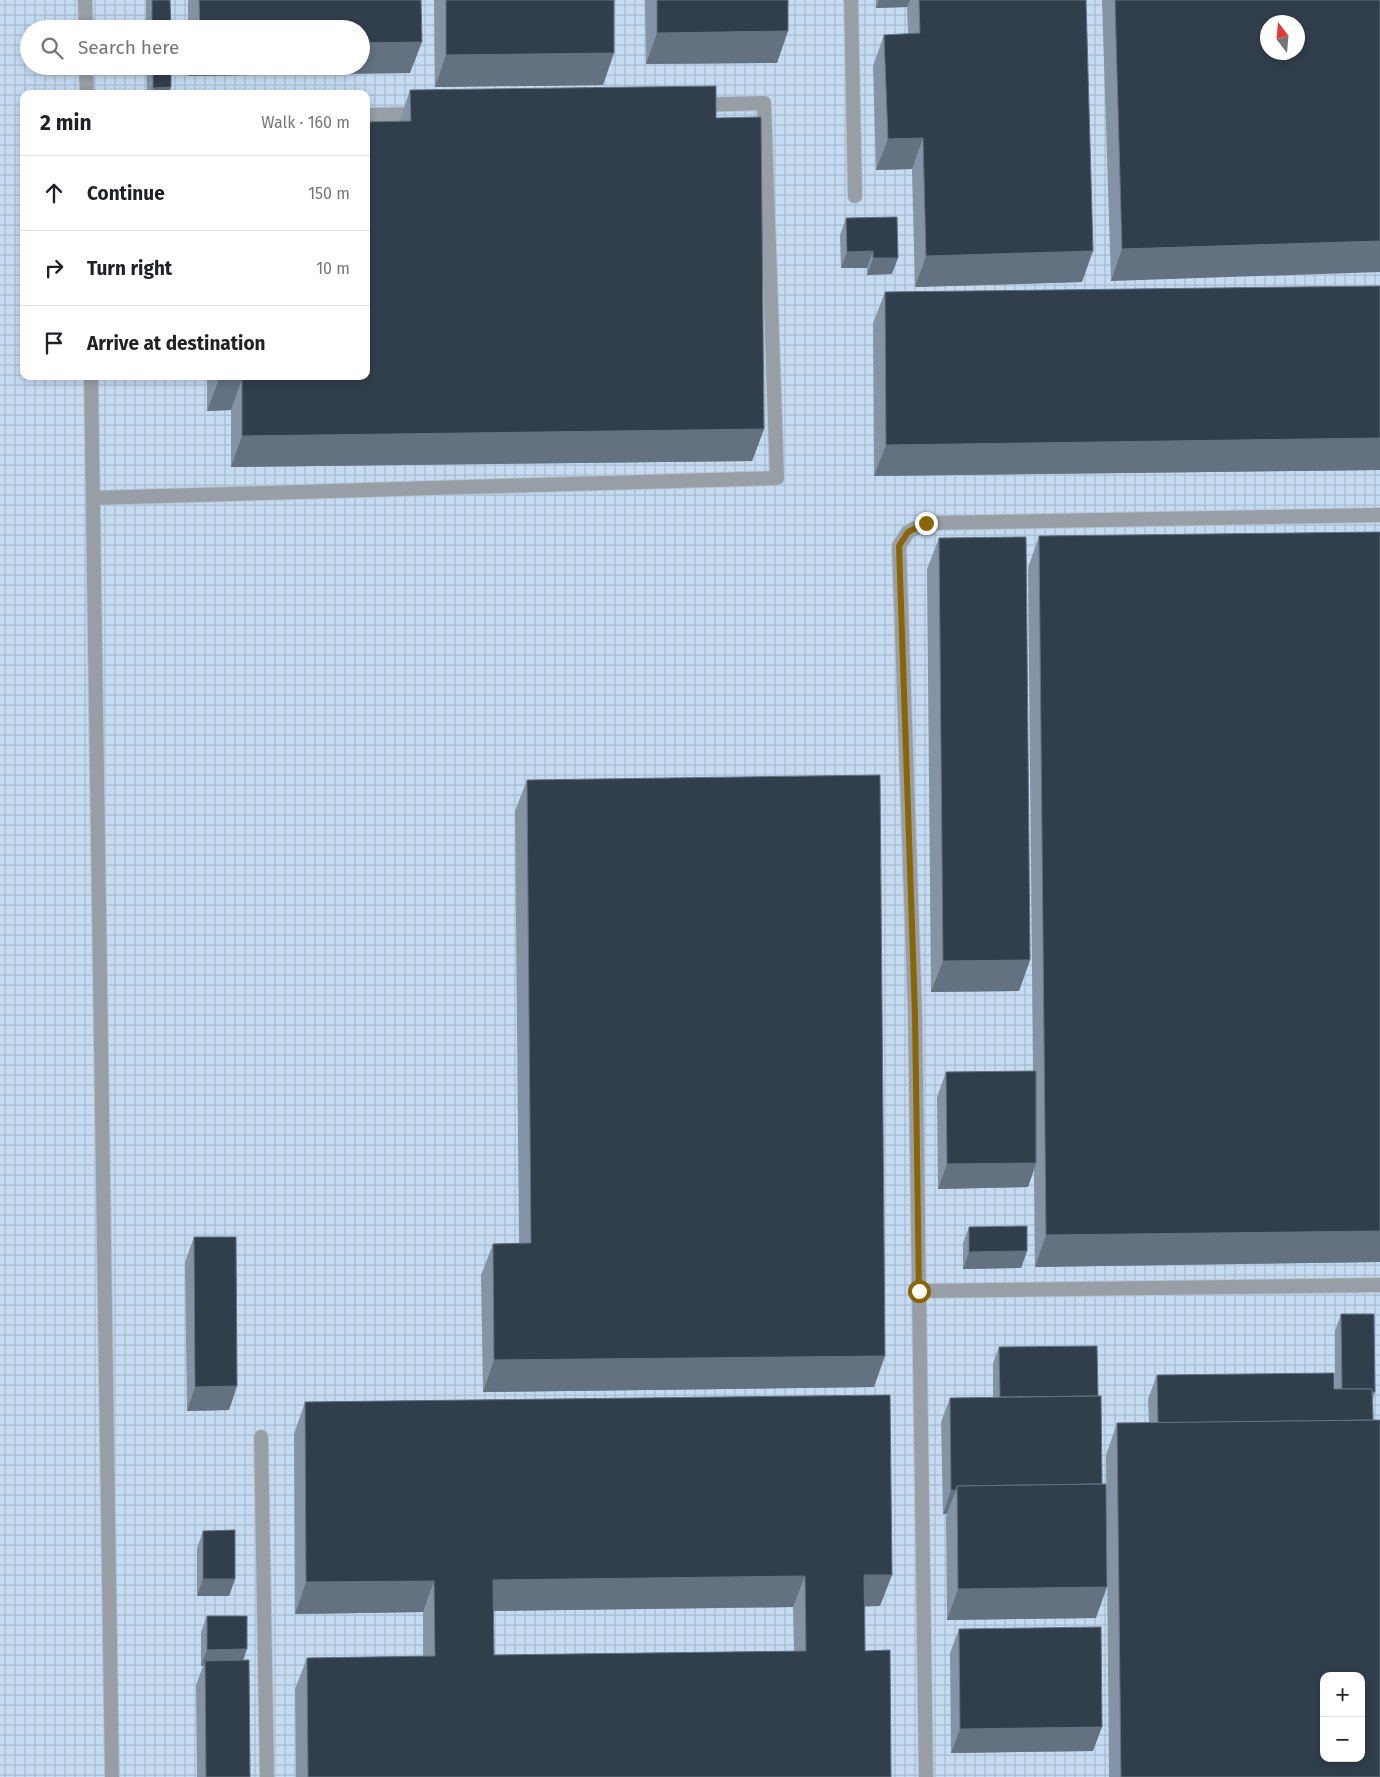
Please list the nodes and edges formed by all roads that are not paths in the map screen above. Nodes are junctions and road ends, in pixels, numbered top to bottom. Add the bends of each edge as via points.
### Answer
1 (85, 0) edge
2 (851, 0) edge
3 (86, 20) edge
4 (86, 75) edge
5 (87, 90) edge
6 (685, 106) edge
7 (436, 113) edge
8 (370, 116) edge
9 (855, 196) dead end
10 (91, 380) edge
11 (93, 498) junction
12 (1380, 515) edge
13 (1380, 1285) edge
14 (919, 1291) junction
15 (262, 1437) dead end
16 (112, 1777) edge
17 (268, 1777) edge
18 (926, 1777) edge

1 - 3 street
2 - 9 street
4 - 5 street
6 - 11 street via 764,103 777,478
7 - 8 street
10 - 11 street
11 - 16 street
12 - 14 street via 926,523 908,532 899,546 915,1014
13 - 14 street
14 - 18 street
15 - 17 street

